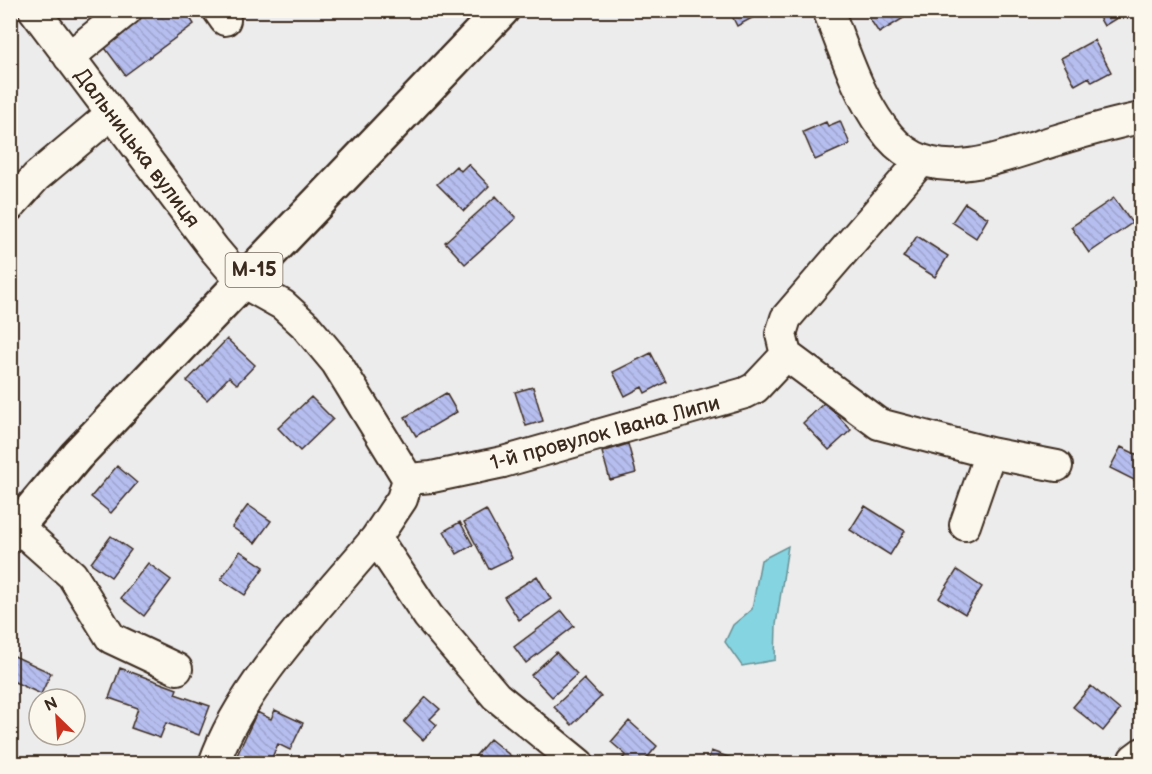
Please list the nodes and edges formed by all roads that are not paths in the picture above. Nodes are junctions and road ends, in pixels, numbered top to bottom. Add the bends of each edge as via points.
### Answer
1 (34, 10) edge
2 (127, 10) edge
3 (502, 10) edge
4 (828, 10) edge
5 (69, 57) junction
6 (111, 114) junction
7 (1142, 118) edge
8 (922, 160) junction
9 (10, 206) edge
10 (242, 282) junction
11 (786, 355) junction
12 (990, 453) junction
13 (1057, 466) dead end
14 (408, 479) junction
15 (965, 525) dead end
16 (14, 531) edge
17 (376, 538) junction
18 (177, 669) dead end
19 (214, 764) edge
20 (579, 764) edge

1 - 5 street, Дальницька вулиця
2 - 5 street
3 - 10 highway, М-15
4 - 8 street via 872,112 894,142
5 - 6 street, Дальницька вулиця
6 - 9 street via 36,177
6 - 10 street, Дальницька вулиця
7 - 8 street via 1110,123 970,165 938,165
8 - 11 street via 786,318 781,341
10 - 14 street via 283,305 305,325 336,362
10 - 16 highway, М-15 via 76,455
11 - 12 street via 879,424
11 - 14 street, 1-й провулок Івана Липи via 755,387 735,396 503,462
12 - 13 street
12 - 15 street
14 - 17 street via 402,498
16 - 18 street via 72,575 111,639
17 - 19 street via 261,677 229,725
17 - 20 street via 428,616 496,696

